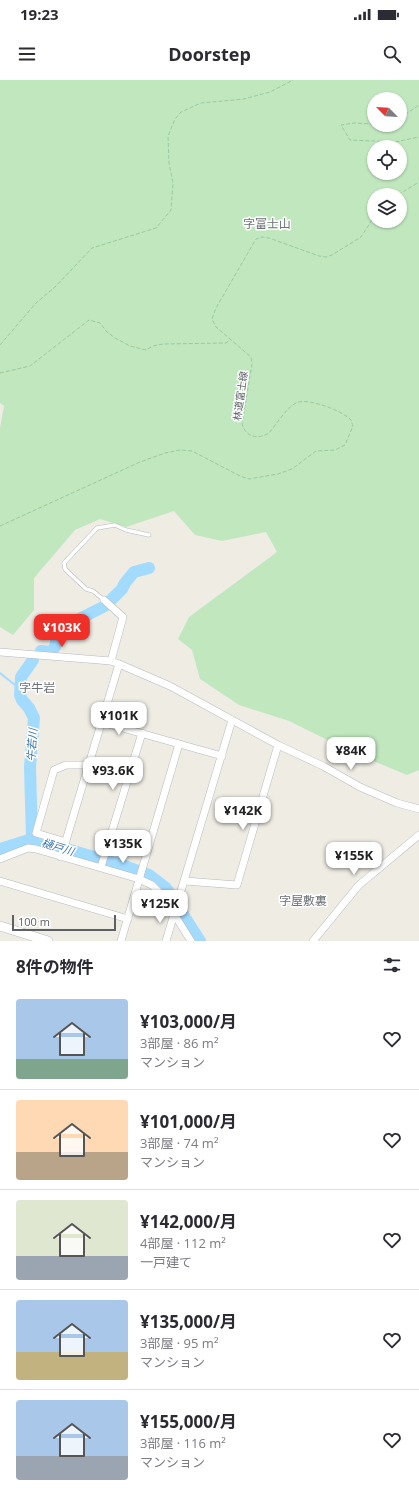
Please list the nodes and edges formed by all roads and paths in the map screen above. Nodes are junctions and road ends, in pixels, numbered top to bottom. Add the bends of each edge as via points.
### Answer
1 (293, 80) edge
2 (419, 104) edge
3 (407, 113) edge
4 (367, 124) edge
5 (419, 137) edge
6 (419, 182) edge
7 (407, 189) edge
8 (367, 228) edge
9 (231, 340) junction
10 (0, 345) edge
11 (0, 373) edge
12 (0, 526) edge
13 (149, 535) dead end
14 (104, 600) joint
15 (0, 652) edge
16 (111, 661) junction
17 (119, 664) junction
18 (232, 720) junction
19 (101, 722) junction
20 (142, 733) junction
21 (179, 744) junction
22 (278, 746) junction
23 (222, 756) junction
24 (89, 765) junction
25 (419, 809) edge
26 (419, 836) edge
27 (66, 843) junction
28 (61, 857) junction
29 (0, 859) edge
30 (101, 867) junction
31 (139, 879) junction
32 (0, 881) edge
33 (184, 881) junction
34 (174, 913) junction
35 (128, 919) junction
36 (0, 926) edge
37 (37, 939) edge
38 (48, 941) edge
39 (121, 941) edge
40 (166, 941) edge
41 (191, 941) edge
42 (313, 941) edge

1 - 10 path via 270,92 244,99 201,103 181,112 168,136 168,163 173,183 171,210 164,220 156,228 92,248 36,303
2 - 3 path
4 - 5 path via 341,125 350,140 395,142
6 - 7 path
8 - 9 path, 林道富士線 via 361,237 326,257 269,238 256,239 212,319 216,327
9 - 11 path via 226,343 162,344 146,350 130,346 107,332 100,323 89,320 30,366
9 - 12 path, 林道富士線 via 251,357 252,364 242,424 244,431 252,436 264,436 291,406 309,401 332,409 351,420 353,426 345,445 335,450 316,451 292,469 278,474 249,479 192,451 165,453
13 - 14 lane via 115,525 97,528 64,563 64,569 80,584
14 - 16 street via 123,617
15 - 16 street
16 - 17 street
17 - 18 street via 170,686
17 - 19 street
18 - 22 street
18 - 23 street
19 - 20 street
19 - 24 street
20 - 21 street
20 - 30 street
21 - 23 street
21 - 31 street
22 - 25 street via 397,803
22 - 33 street via 237,885
23 - 33 street
24 - 27 street
24 - 27 street via 66,766 54,770 36,834
26 - 42 street via 358,885
27 - 28 street
28 - 29 street via 28,848
28 - 30 street
30 - 31 street
31 - 34 street via 152,885
31 - 35 street
32 - 35 street
33 - 34 street
34 - 40 street
34 - 41 street
35 - 39 street
36 - 37 street
37 - 38 street

